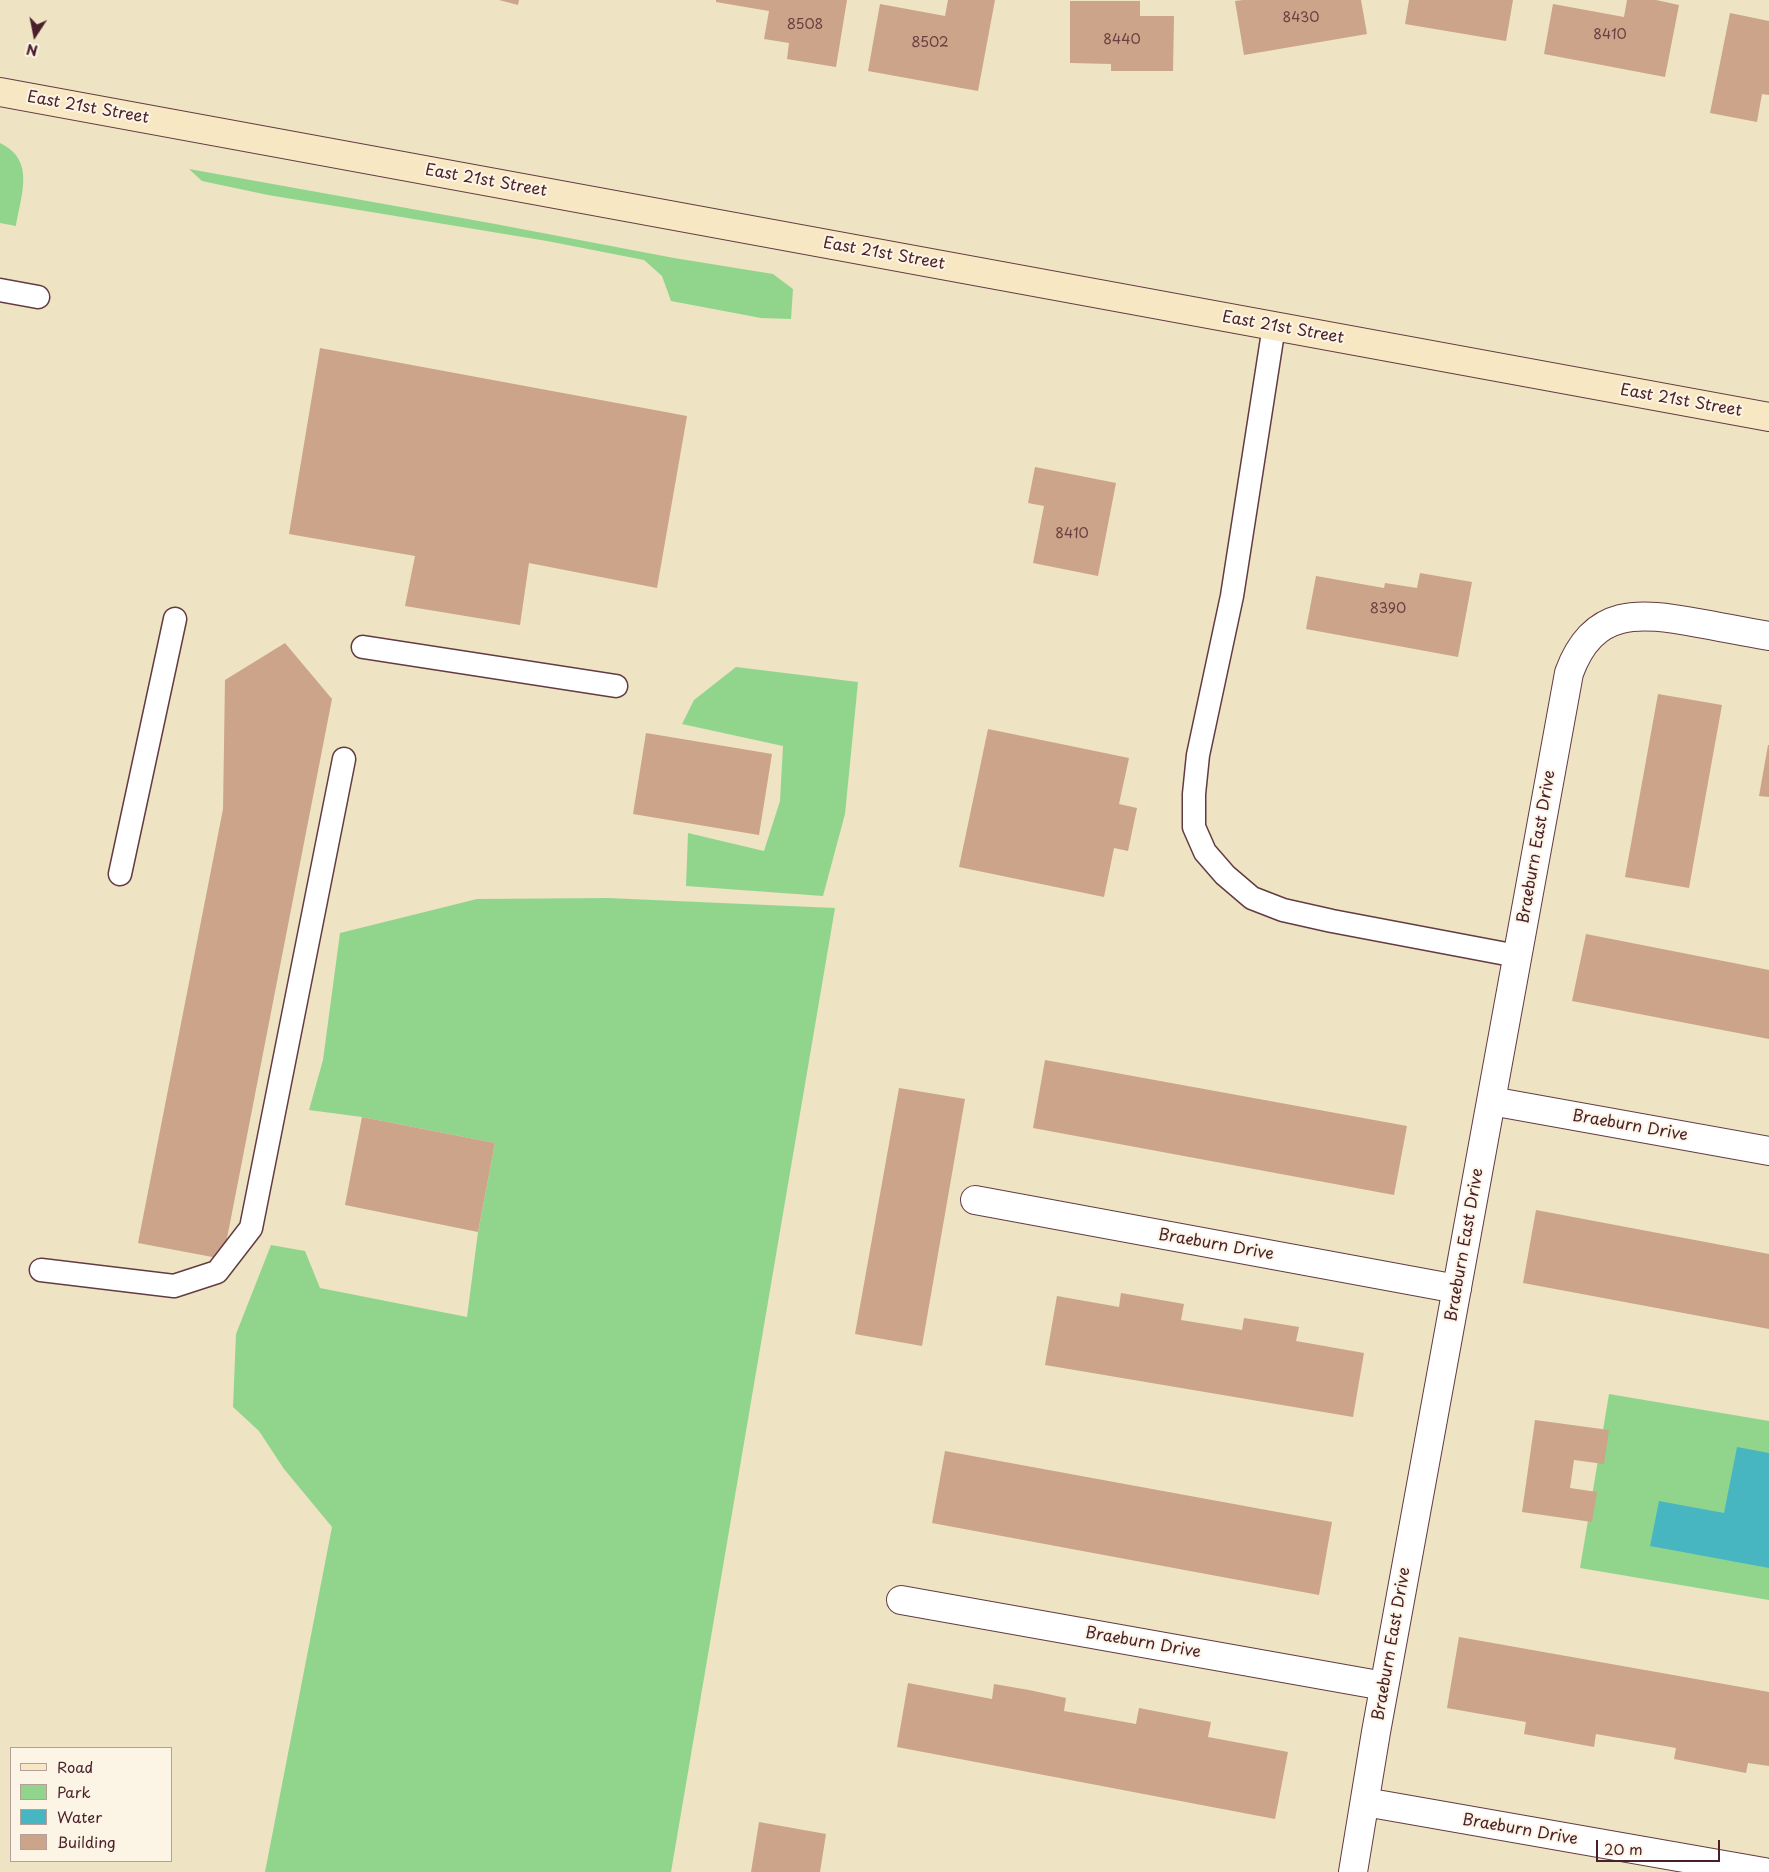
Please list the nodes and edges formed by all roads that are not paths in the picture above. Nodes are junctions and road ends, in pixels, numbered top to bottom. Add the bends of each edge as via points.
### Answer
1 (0, 92) edge
2 (0, 290) edge
3 (38, 297) dead end
4 (1274, 326) junction
5 (1769, 417) edge
6 (175, 619) dead end
7 (1769, 636) edge
8 (363, 647) dead end
9 (616, 686) dead end
10 (344, 759) dead end
11 (120, 874) dead end
12 (1517, 956) junction
13 (1491, 1101) junction
14 (1769, 1151) edge
15 (975, 1200) dead end
16 (41, 1270) dead end
17 (1457, 1289) junction
18 (902, 1600) dead end
19 (1384, 1686) junction
20 (1364, 1802) junction
21 (1353, 1872) edge
22 (1764, 1872) edge

1 - 4 main road, East 21st Street
2 - 3 lane
4 - 5 main road, East 21st Street
4 - 12 lane via 1232,596 1198,755 1194,827 1205,852 1252,898 1283,910
6 - 11 lane
7 - 12 street, Braeburn East Drive via 1656,615 1628,616 1600,629 1585,642 1575,655 1567,679
8 - 9 lane
10 - 16 lane via 251,1228 216,1272 174,1286
12 - 13 street, Braeburn East Drive
13 - 14 street, Braeburn Drive
13 - 17 street, Braeburn East Drive
15 - 17 street, Braeburn Drive
17 - 19 street, Braeburn East Drive
18 - 19 street, Braeburn Drive
19 - 20 street, Braeburn East Drive
20 - 21 street, Braeburn East Drive
20 - 22 street, Braeburn Drive

